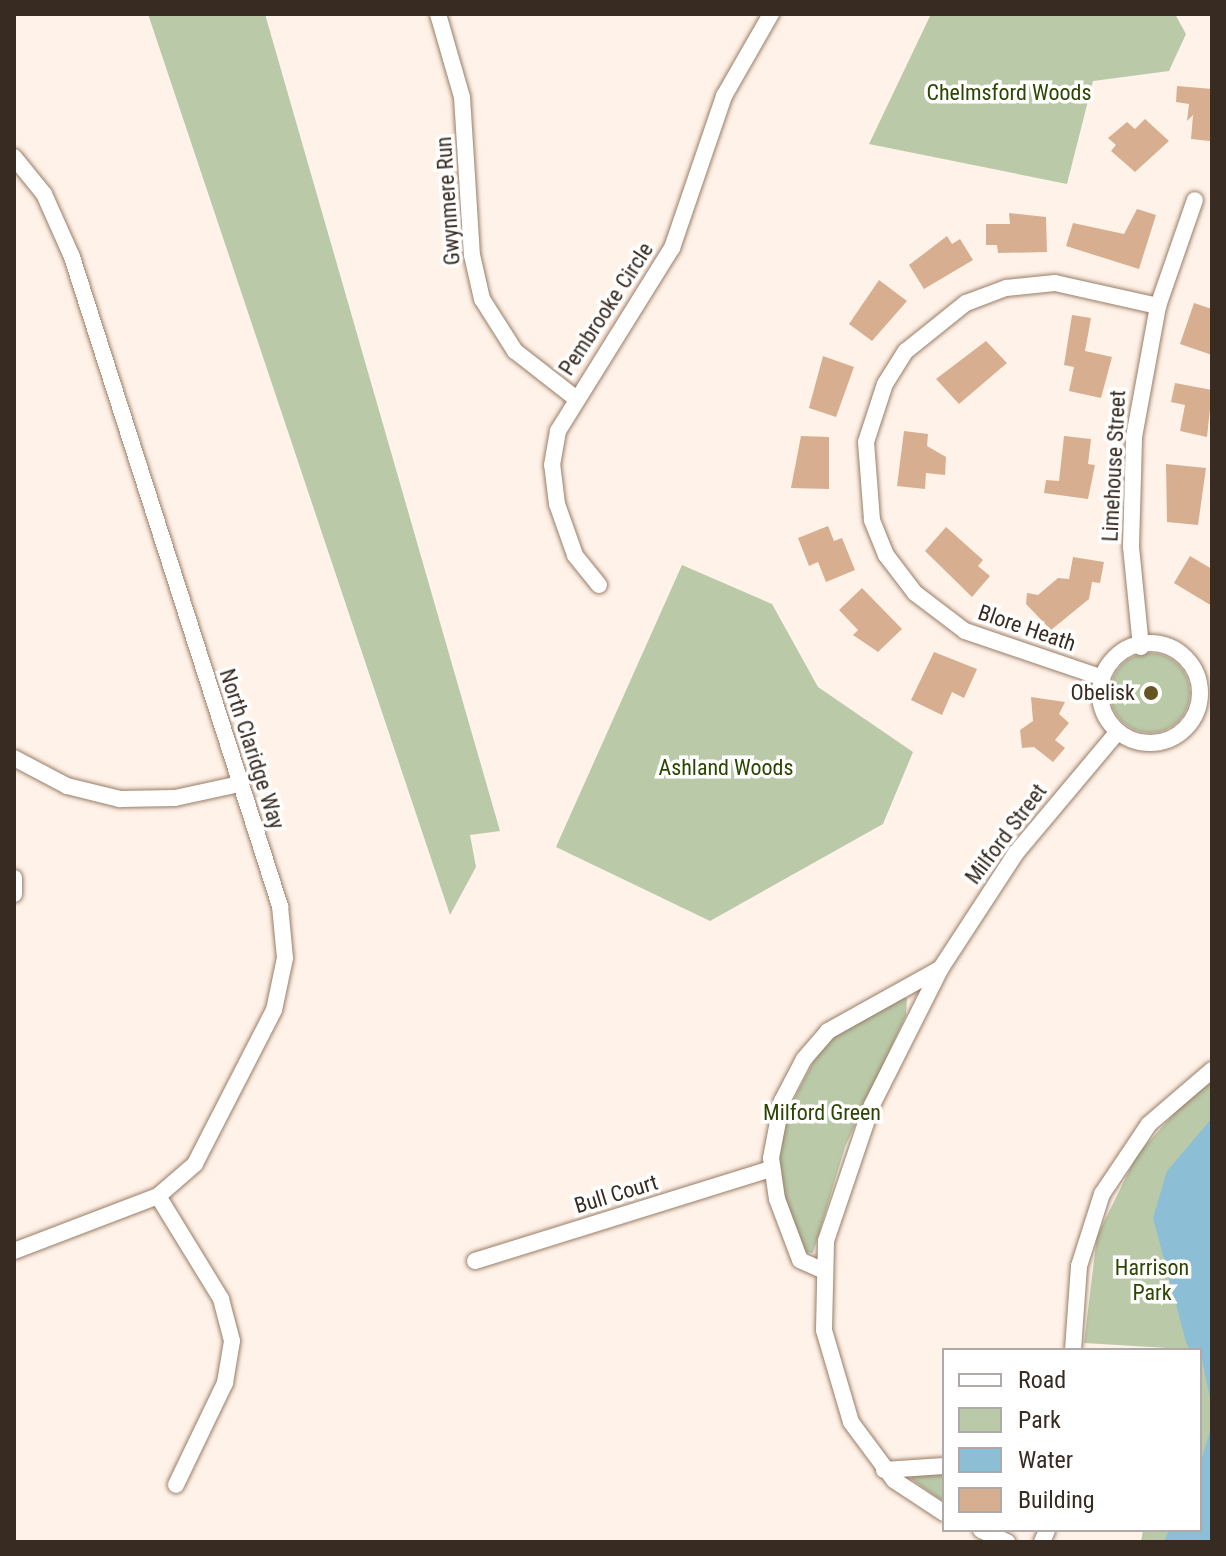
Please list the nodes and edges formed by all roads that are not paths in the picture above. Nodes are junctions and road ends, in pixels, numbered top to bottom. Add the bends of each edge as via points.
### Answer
1 (438, 14) edge
2 (771, 14) edge
3 (14, 157) edge
4 (1195, 200) dead end
5 (1158, 306) junction
6 (574, 397) junction
7 (599, 585) dead end
8 (1141, 647) junction
9 (1100, 677) junction
10 (1207, 680) edge
11 (1116, 734) junction
12 (14, 758) edge
13 (240, 784) junction
14 (14, 878) edge
15 (14, 894) edge
16 (941, 968) junction
17 (1212, 1070) edge
18 (771, 1169) junction
19 (158, 1196) junction
20 (14, 1251) edge
21 (475, 1261) dead end
22 (822, 1270) junction
23 (1073, 1348) edge
24 (942, 1466) edge
25 (884, 1470) junction
26 (176, 1485) dead end
27 (942, 1512) edge
28 (985, 1532) edge
29 (1007, 1542) edge

1 - 6 street, Gwynmere Run via 462,97 472,255 482,299 515,351
2 - 6 street, Pembrooke Circle via 724,96 672,248
3 - 13 street, North Claridge Way via 44,194 63,232
4 - 5 street, Limehouse Street
5 - 8 street, Limehouse Street via 1140,385 1131,476
5 - 9 street, Blore Heath via 1055,283 1006,288 966,303 906,351 885,384 866,442 872,520 886,555 915,593 965,631
6 - 7 street, Pembrooke Circle via 554,447 553,487 575,555
8 - 9 street via 1111,663
8 - 10 street via 1179,652
9 - 11 street via 1099,707
10 - 11 street via 1196,713 1176,733 1146,740
11 - 16 street, Milford Street via 1016,853
12 - 13 street via 67,786 120,799 175,798
13 - 19 street, North Claridge Way via 283,925 280,994 213,1136 195,1164
14 - 15 street
16 - 18 street, Milford Street via 850,1015 808,1053 778,1110
16 - 22 street, Milford Street via 859,1138
17 - 23 street via 1149,1124 1102,1194 1079,1266
18 - 21 street, Bull Court
18 - 22 street, Milford Street via 792,1246 803,1263
19 - 20 street, North Claridge Way
19 - 26 street via 231,1327 225,1383
22 - 25 street, Milford Street via 824,1330 844,1406
24 - 25 street
25 - 27 street, Milford Street
28 - 29 street

